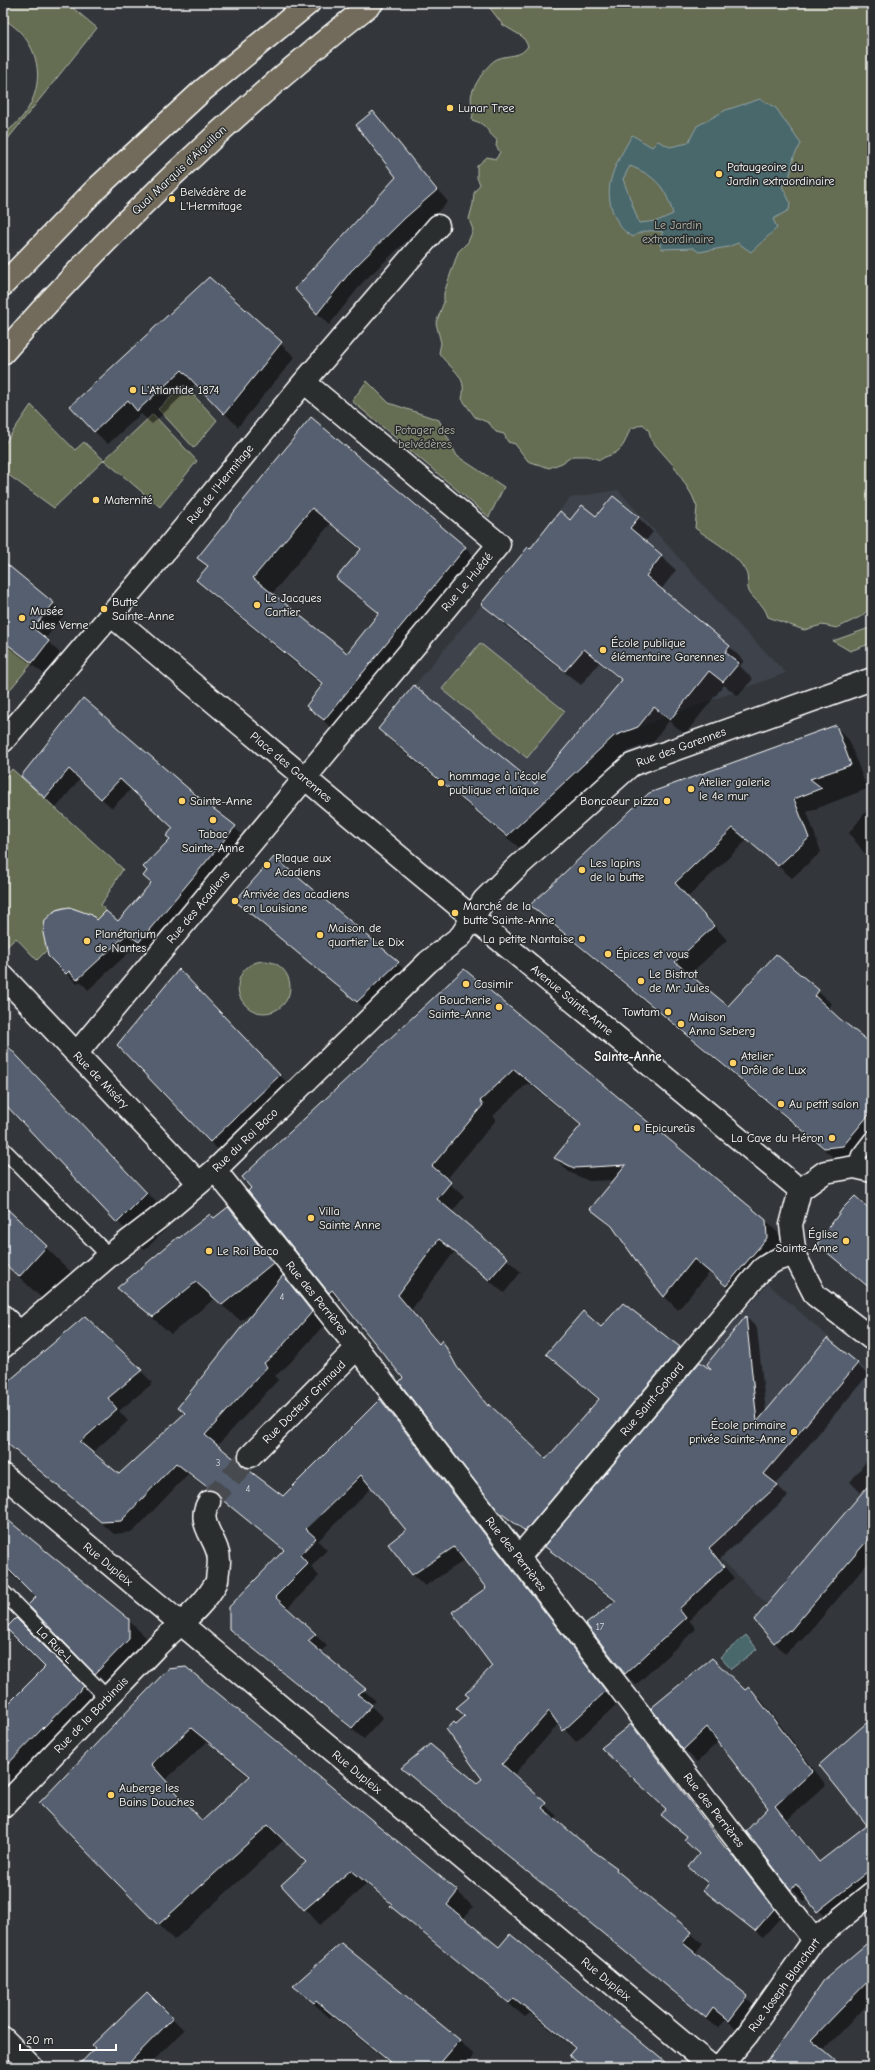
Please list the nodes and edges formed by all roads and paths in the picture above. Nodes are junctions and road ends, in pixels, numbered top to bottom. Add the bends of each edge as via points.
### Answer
1 (308, 3) edge
2 (372, 3) edge
3 (438, 226) dead end
4 (3, 285) edge
5 (3, 353) edge
6 (304, 382) junction
7 (111, 615) junction
8 (871, 682) edge
9 (3, 741) edge
10 (304, 779) junction
11 (473, 918) junction
12 (3, 976) edge
13 (76, 1054) junction
14 (872, 1138) edge
15 (3, 1149) edge
16 (864, 1169) edge
17 (207, 1177) junction
18 (800, 1190) junction
19 (108, 1256) junction
20 (795, 1256) junction
21 (3, 1311) edge
22 (22, 1329) junction
23 (872, 1340) edge
24 (3, 1347) edge
25 (357, 1348) junction
26 (250, 1456) tunnel mouth
27 (3, 1475) edge
28 (208, 1502) tunnel mouth
29 (519, 1557) junction
30 (3, 1592) edge
31 (180, 1624) junction
32 (107, 1698) junction
33 (3, 1807) edge
34 (872, 1893) edge
35 (814, 1940) junction
36 (3, 2038) edge
37 (32, 2067) edge
38 (712, 2067) edge
39 (720, 2067) edge

1 - 4 main road via 203,90 96,189
2 - 5 main road, Quai Marquis d'Aiguillon via 317,46 225,126 128,218 49,300
3 - 6 street, Rue de l'Hermitage
6 - 7 street, Rue de l'Hermitage
6 - 10 street, Rue Le Huédé via 499,544
7 - 9 street, Rue de l'Hermitage
7 - 10 street, Place des Garennes
8 - 11 street, Rue des Garennes via 631,764 515,869 484,900
10 - 11 street, Place des Garennes
10 - 13 street, Rue des Acadiens
11 - 17 street, Rue du Roi Baco via 461,936 428,962
11 - 18 street, Avenue Sainte-Anne
12 - 13 street, Rue de Miséry
13 - 17 street, Rue de Miséry
14 - 16 lane via 858,1155
15 - 19 lane
16 - 18 street via 825,1172
17 - 19 street, Rue du Roi Baco
17 - 25 street, Rue des Perrières
18 - 20 street via 790,1225
19 - 22 street, Rue du Roi Baco
20 - 23 street via 815,1295
20 - 29 street, Rue Saint-Gohard via 780,1258 762,1269
21 - 22 lane
22 - 24 street, Rue du Roi Baco
25 - 26 street, Rue Docteur Grimaud
25 - 29 street, Rue des Perrières
27 - 31 street, Rue Dupleix
28 - 31 street via 204,1515 206,1528 218,1550 217,1582
29 - 35 street, Rue des Perrières
30 - 32 lane, La Rue-L
31 - 32 street, Rue de la Barbinais
31 - 38 street, Rue Dupleix
32 - 33 street, Rue de la Barbinais
34 - 35 street, Rue Joseph Blanchart
35 - 39 street, Rue Joseph Blanchart via 747,2035
36 - 37 street

